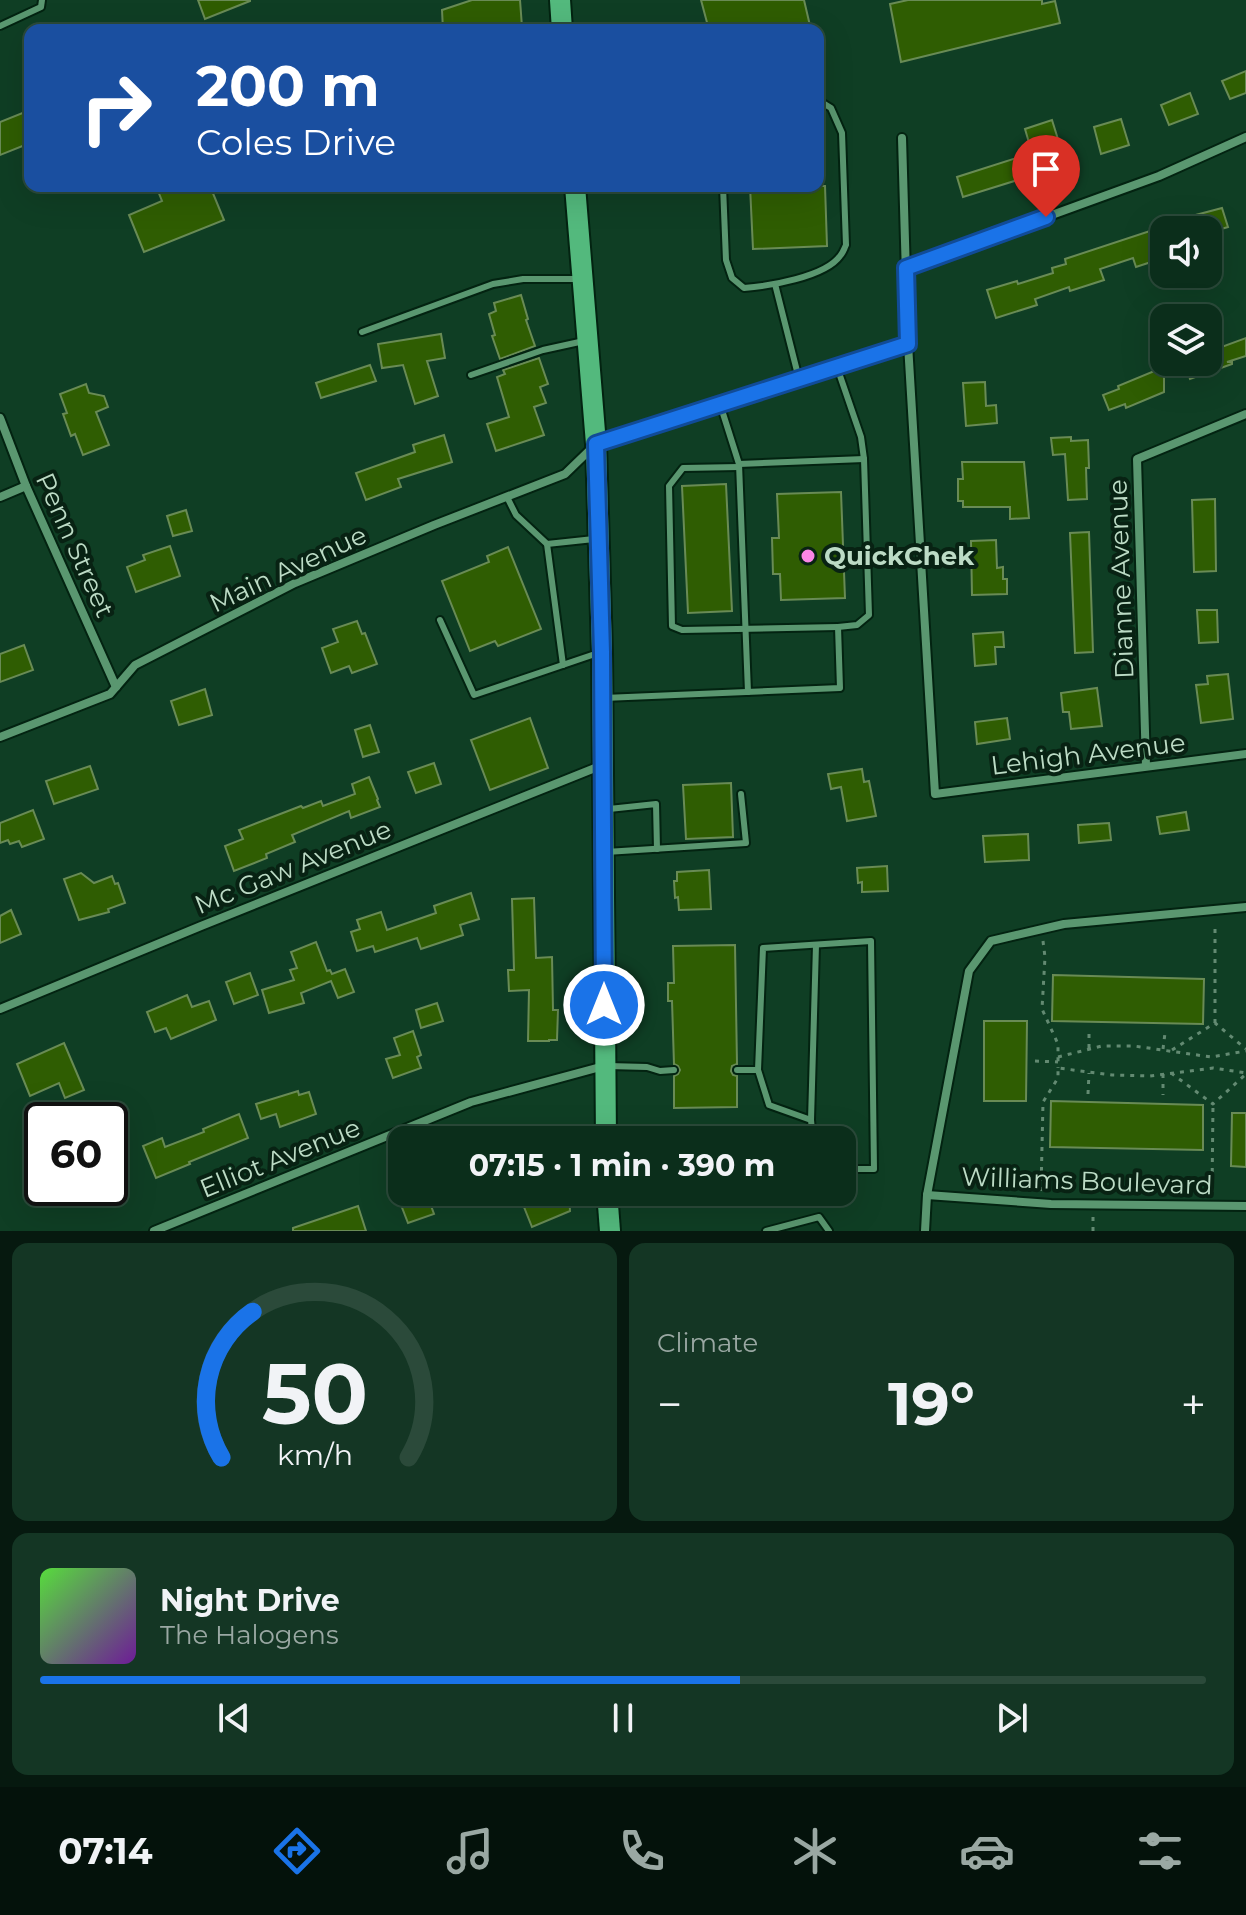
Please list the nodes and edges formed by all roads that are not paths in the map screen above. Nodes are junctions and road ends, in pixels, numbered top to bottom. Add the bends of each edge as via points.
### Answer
1 (42, 0) edge
2 (560, 0) edge
3 (562, 24) edge
4 (0, 26) edge
5 (824, 104) edge
6 (1246, 137) edge
7 (902, 138) dead end
8 (576, 192) edge
9 (723, 192) edge
10 (906, 268) junction
11 (583, 279) junction
12 (775, 284) junction
13 (362, 332) dead end
14 (588, 340) junction
15 (908, 344) junction
16 (837, 367) junction
17 (471, 375) dead end
18 (799, 379) junction
19 (720, 404) junction
20 (1246, 414) edge
21 (0, 418) edge
22 (596, 444) junction
23 (864, 459) junction
24 (739, 466) junction
25 (26, 486) junction
26 (0, 497) edge
27 (507, 497) junction
28 (599, 538) junction
29 (547, 544) junction
30 (440, 620) dead end
31 (838, 627) junction
32 (745, 630) junction
33 (602, 652) junction
34 (563, 665) junction
35 (116, 687) junction
36 (748, 692) junction
37 (601, 699) junction
38 (0, 737) edge
39 (1246, 754) edge
40 (602, 765) junction
41 (1146, 766) junction
42 (741, 794) dead end
43 (603, 809) junction
44 (657, 849) junction
45 (603, 852) junction
46 (1246, 907) edge
47 (816, 945) junction
48 (0, 1009) edge
49 (605, 1066) junction
50 (674, 1070) dead end
51 (737, 1070) dead end
52 (758, 1070) junction
53 (811, 1120) junction
54 (606, 1126) edge
55 (812, 1126) edge
56 (856, 1169) edge
57 (927, 1195) junction
58 (608, 1206) edge
59 (1246, 1206) edge
60 (770, 1230) edge
61 (154, 1231) edge
62 (610, 1231) edge
63 (829, 1231) edge
64 (925, 1231) edge

1 - 4 lane via 41,7
2 - 3 main road
5 - 12 lane via 842,133 846,245 825,269
6 - 10 street via 1159,176
7 - 10 street
8 - 11 main road
9 - 12 lane via 726,260 732,278 744,288
10 - 15 street
11 - 13 lane via 493,284
11 - 14 main road
12 - 18 lane
14 - 17 lane
14 - 22 main road
15 - 16 street
15 - 41 street, Lehigh Avenue via 935,794
16 - 18 street
16 - 23 lane
18 - 19 street
19 - 22 street
19 - 24 lane
20 - 41 street, Dianne Avenue via 1137,459
21 - 25 street, Penn Street
22 - 27 street, Main Avenue via 565,474
22 - 28 main road
23 - 24 lane
23 - 31 lane via 869,615 857,625
24 - 32 lane
24 - 32 lane via 683,468 669,486 672,626
25 - 26 street
25 - 35 street, Penn Street
27 - 29 lane via 516,515
27 - 35 street, Main Avenue via 295,583 135,665
28 - 29 lane
28 - 33 main road
29 - 34 lane
30 - 34 lane via 474,695
31 - 32 lane
31 - 36 lane via 840,688
32 - 36 lane
33 - 34 lane
33 - 37 main road
35 - 38 street, Main Avenue via 110,694
36 - 37 lane
37 - 40 main road
39 - 41 street, Lehigh Avenue
40 - 43 main road
40 - 48 street, Mc Gaw Avenue
42 - 44 lane via 746,843
43 - 44 lane via 656,804
43 - 45 main road
44 - 45 lane
45 - 49 main road
46 - 57 street, Williams Boulevard via 1064,924 991,941 969,971
47 - 52 lane via 763,948
47 - 53 lane
47 - 56 lane via 871,941 874,1169
49 - 50 lane
49 - 54 main road
49 - 61 street, Elliot Avenue via 471,1102
51 - 52 lane
52 - 53 lane via 769,1105
53 - 55 lane
57 - 59 street, Williams Boulevard via 1041,1204
57 - 64 street, Williams Boulevard
58 - 62 main road
60 - 63 lane via 819,1217

